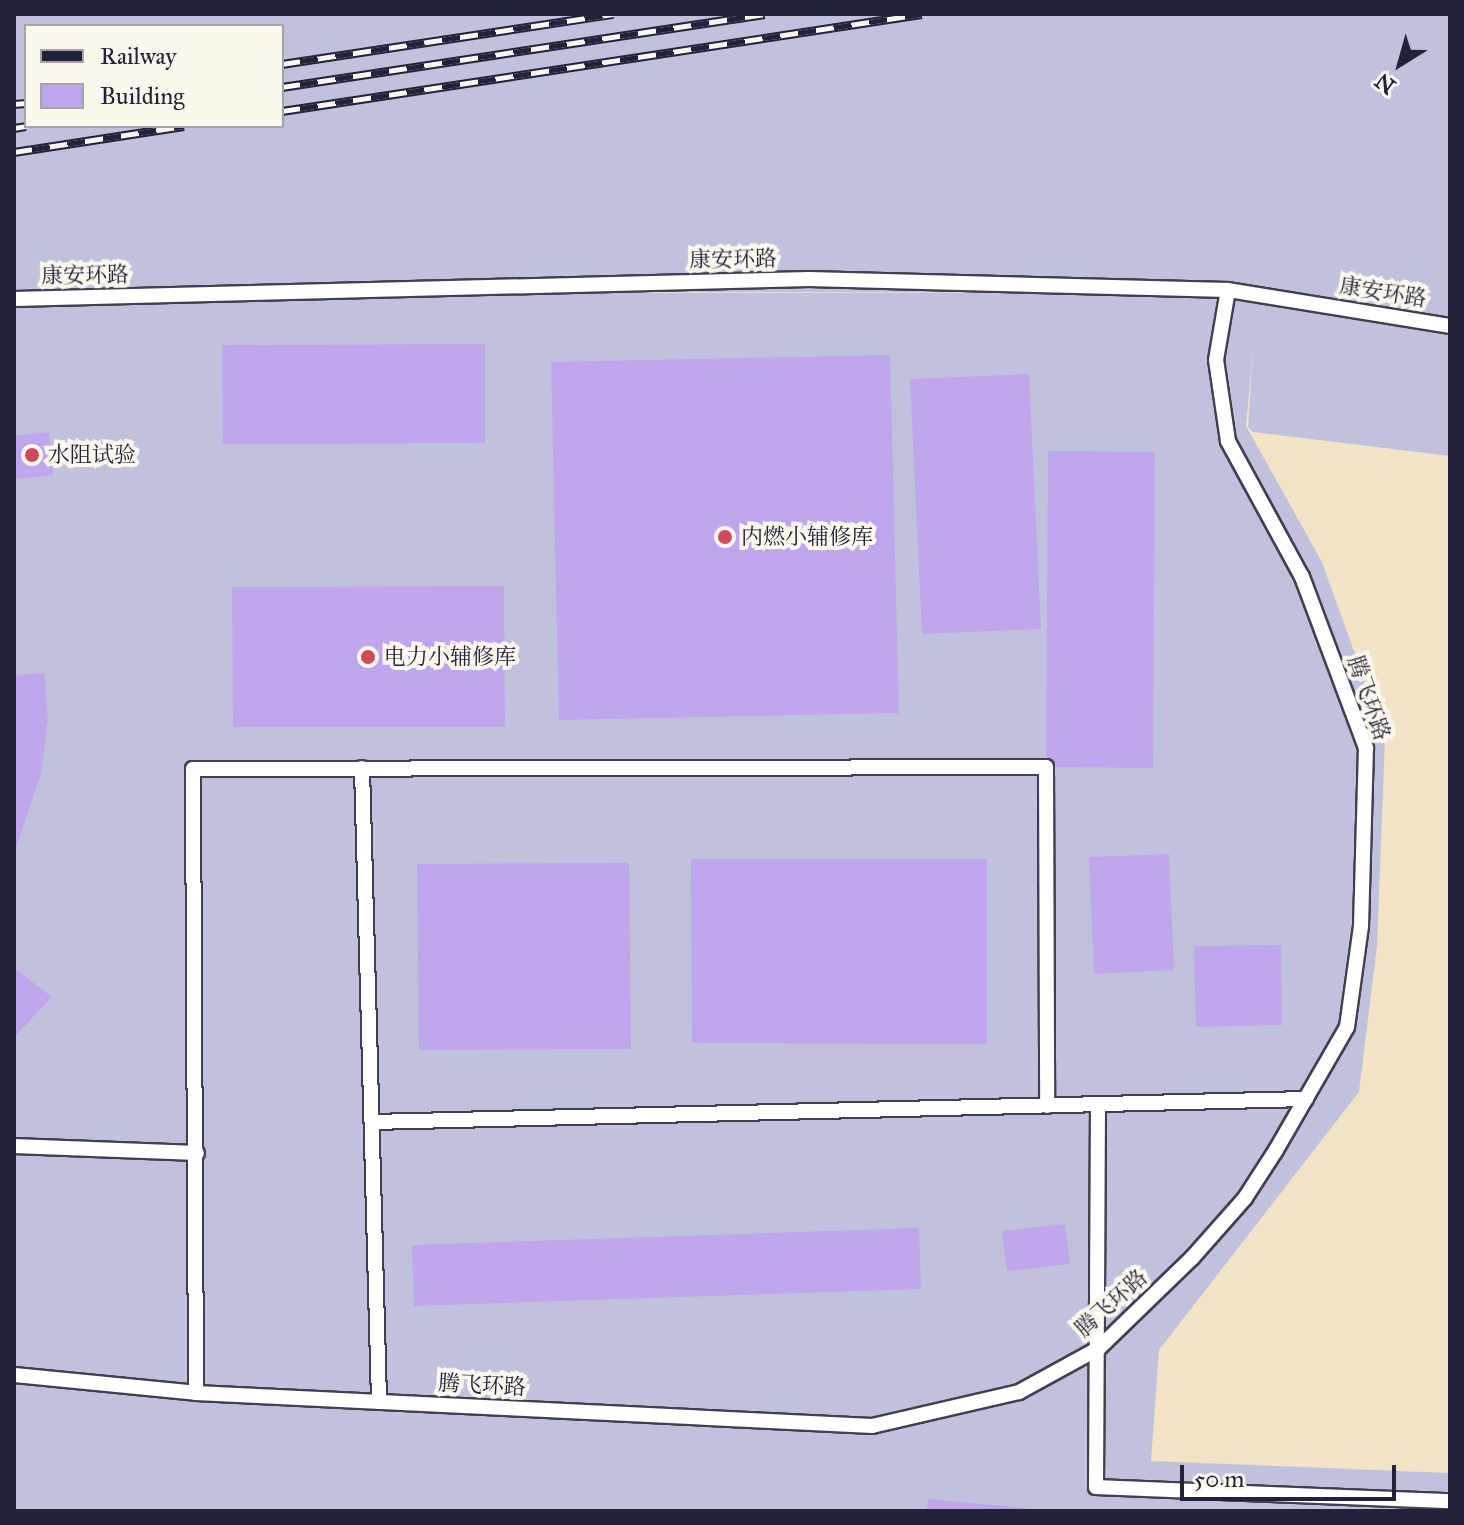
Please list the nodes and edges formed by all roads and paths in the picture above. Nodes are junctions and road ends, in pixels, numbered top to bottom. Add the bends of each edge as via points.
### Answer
1 (1228, 290) junction
2 (14, 299) edge
3 (1450, 326) edge
4 (362, 768) junction
5 (1306, 1099) junction
6 (1098, 1105) junction
7 (1047, 1106) junction
8 (372, 1122) junction
9 (14, 1146) edge
10 (197, 1153) junction
11 (1099, 1348) junction
12 (14, 1375) edge
13 (196, 1393) junction
14 (379, 1402) junction
15 (1450, 1501) edge

1 - 2 lane, 康安环路 via 809,279
1 - 3 lane, 康安环路
1 - 5 lane, 腾飞环路 via 1216,360 1228,441 1302,577 1366,748 1361,926 1347,1027
4 - 7 lane via 1046,767
4 - 8 lane
4 - 10 lane via 193,769
5 - 6 lane
5 - 11 lane, 腾飞环路 via 1245,1198
6 - 7 lane
6 - 11 lane
7 - 8 lane
8 - 14 lane
9 - 10 lane
10 - 13 lane
11 - 14 lane, 腾飞环路 via 1019,1392 872,1426
11 - 15 lane via 1096,1487
12 - 13 lane, 腾飞环路
13 - 14 lane, 腾飞环路

